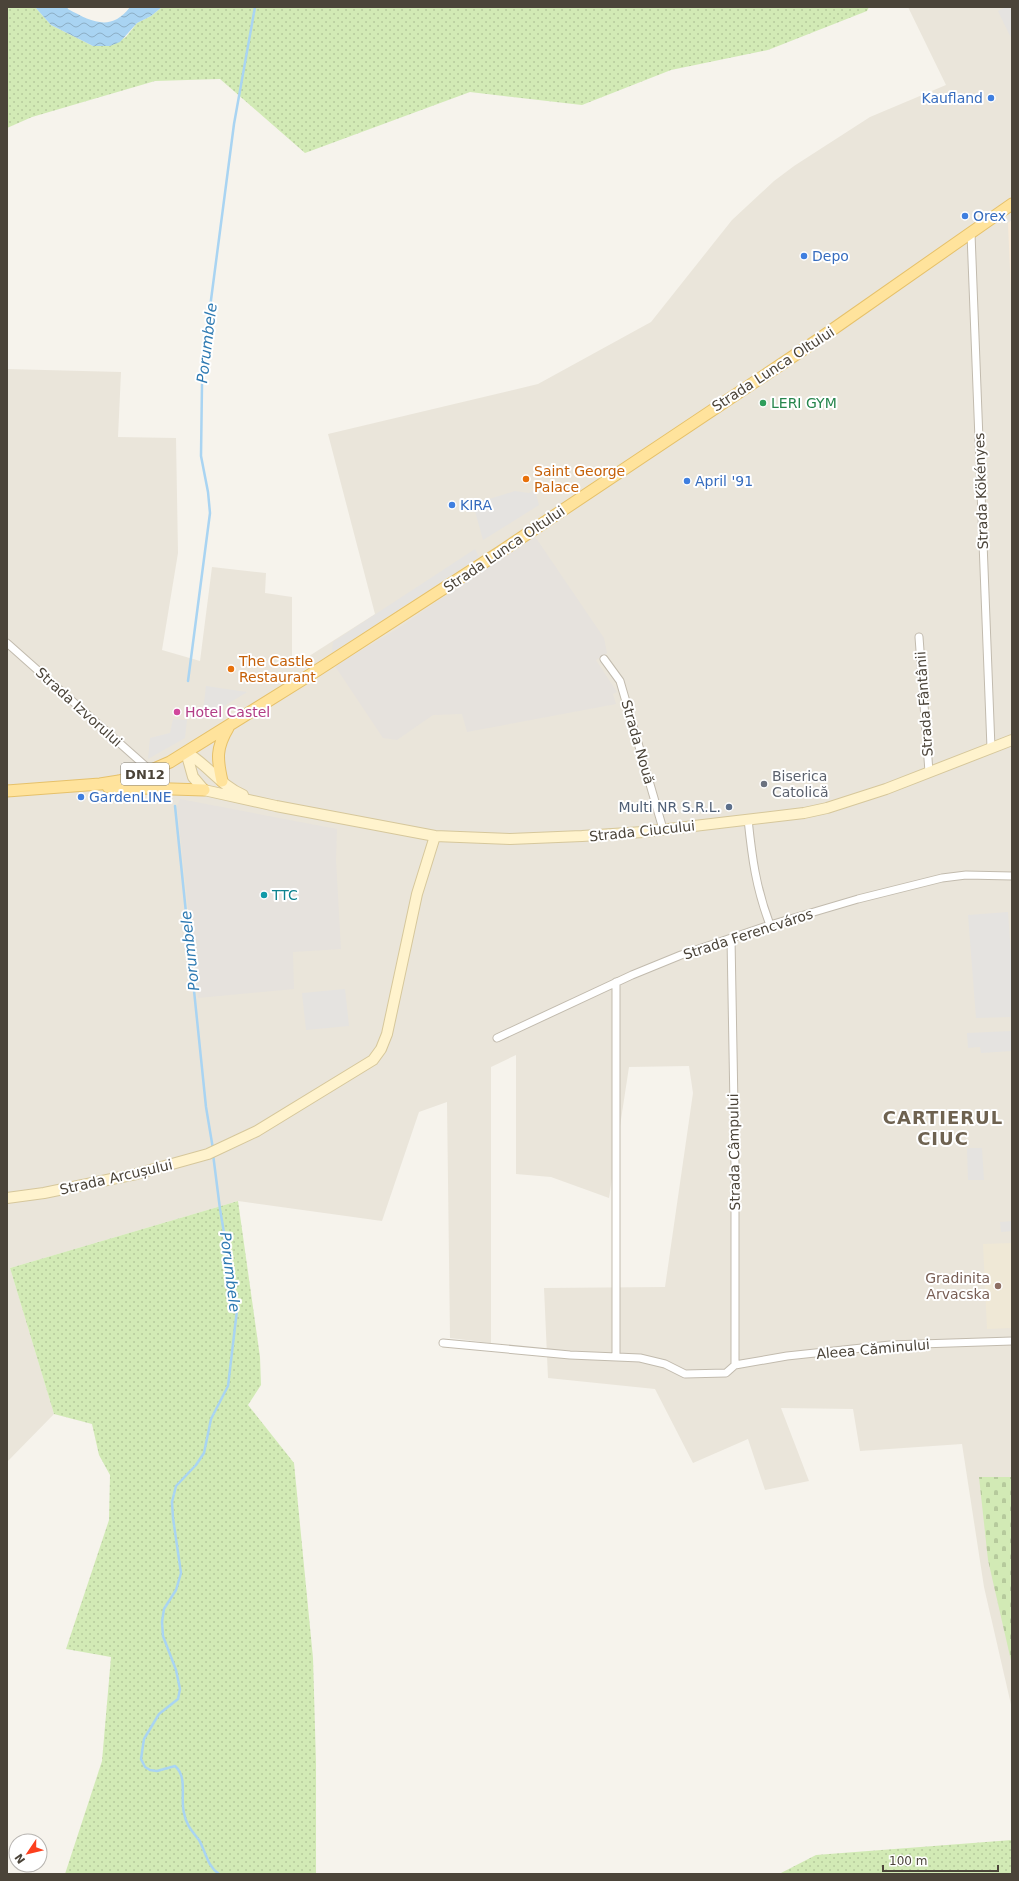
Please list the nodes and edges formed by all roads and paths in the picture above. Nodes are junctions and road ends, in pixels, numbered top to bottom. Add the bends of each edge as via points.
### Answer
1 (1012, 204) edge
2 (971, 234) junction
3 (920, 637) dead end
4 (7, 643) edge
5 (604, 659) dead end
6 (229, 726) junction
7 (1012, 740) edge
8 (991, 748) junction
9 (186, 752) junction
10 (151, 771) junction
11 (929, 772) junction
12 (222, 781) junction
13 (100, 784) junction
14 (7, 790) edge
15 (204, 790) junction
16 (263, 803) junction
17 (748, 819) junction
18 (663, 829) junction
19 (435, 836) junction
20 (1012, 876) edge
21 (770, 925) junction
22 (730, 938) junction
23 (616, 982) junction
24 (497, 1038) dead end
25 (7, 1198) edge
26 (1012, 1341) edge
27 (443, 1343) dead end
28 (616, 1357) junction
29 (735, 1365) junction

1 - 2 main road, Strada Lunca Oltului / DN12
2 - 6 main road, Strada Lunca Oltului / DN12 via 819,339 513,543
2 - 8 street, Strada Kökényes
3 - 11 street, Strada Fântânii
4 - 10 street, Strada Izvorului
5 - 18 street, Strada Nouă via 620,681
6 - 9 main road, Strada Lunca Oltului / DN12
6 - 12 main road via 218,748
7 - 8 main road, Strada Ciucului
8 - 11 main road, Strada Ciucului
9 - 10 main road, Strada Lunca Oltului / DN12
9 - 12 main road
9 - 15 main road via 193,777
10 - 13 main road, Strada Lunca Oltului / DN12
11 - 17 main road, Strada Ciucului via 827,808
12 - 16 main road via 237,792
13 - 14 main road, DN12
13 - 15 main road via 113,788
15 - 16 main road
16 - 19 main road, Strada Ciucului
17 - 18 main road, Strada Ciucului
17 - 21 street via 752,864
18 - 19 main road, Strada Ciucului via 510,839
19 - 25 main road, Strada Arcușului via 417,894 387,1034 378,1055 362,1068 256,1131 208,1154 136,1174
20 - 21 street, Strada Ferencváros via 966,875 942,878
21 - 22 street, Strada Ferencváros
22 - 23 street, Strada Ferencváros
22 - 29 street, Strada Câmpului via 735,1162
23 - 24 street, Strada Ferencváros
23 - 28 street
26 - 29 street, Aleea Căminului via 890,1345 787,1356
27 - 28 street, Aleea Căminului
28 - 29 street, Aleea Căminului via 640,1358 665,1364 685,1374 726,1373

